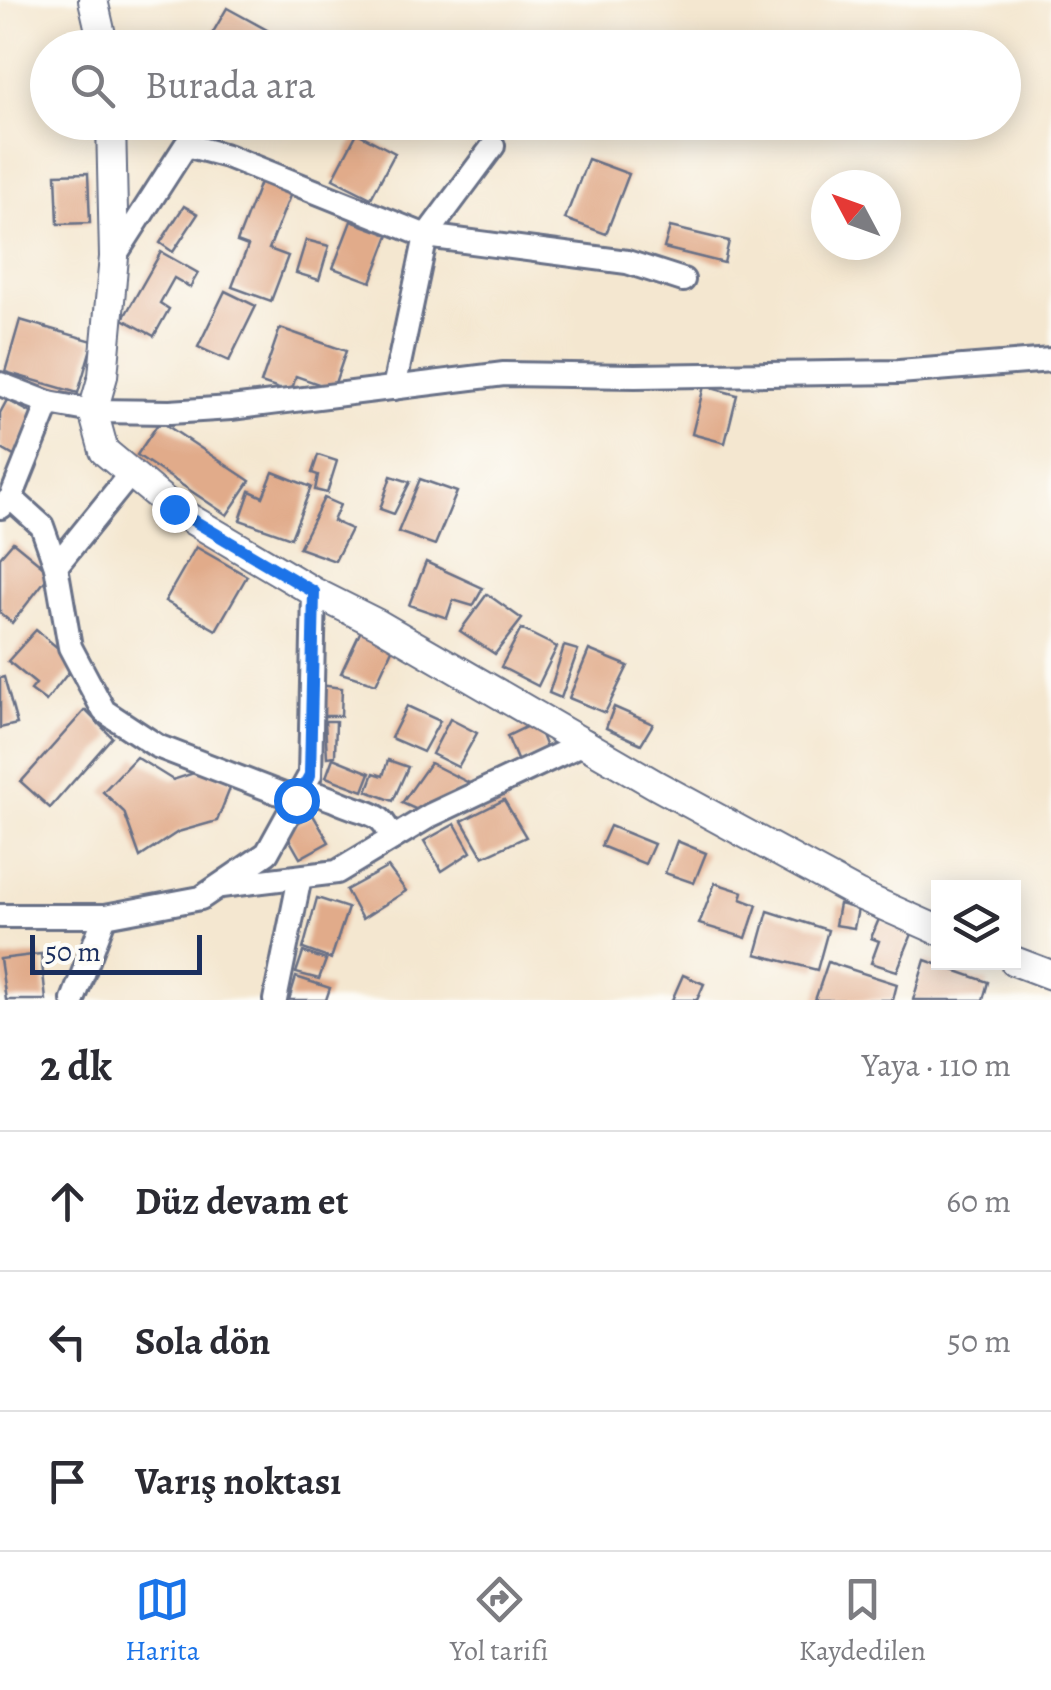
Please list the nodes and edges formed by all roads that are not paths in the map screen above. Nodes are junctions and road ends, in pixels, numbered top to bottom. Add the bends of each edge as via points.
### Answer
1 (94, 0) edge
2 (100, 30) edge
3 (111, 140) edge
4 (493, 146) dead end
5 (426, 236) junction
6 (114, 257) junction
7 (682, 280) dead end
8 (1051, 360) edge
9 (0, 384) edge
10 (394, 388) junction
11 (50, 403) junction
12 (92, 411) junction
13 (131, 473) junction
14 (5, 503) edge
15 (56, 566) junction
16 (314, 592) junction
17 (586, 742) junction
18 (299, 796) junction
19 (391, 839) junction
20 (300, 877) junction
21 (217, 887) junction
22 (0, 916) edge
23 (104, 916) junction
24 (931, 927) edge
25 (1021, 963) edge
26 (1051, 974) edge
27 (73, 1000) edge
28 (274, 1000) edge

1 - 2 street
3 - 6 street
4 - 5 street
5 - 6 street via 186,145
5 - 7 street via 627,262
5 - 10 street
6 - 12 street via 103,376
8 - 10 street via 880,372 504,374
9 - 11 street
10 - 12 street via 232,408
11 - 12 street
11 - 14 street
12 - 13 street via 104,451
13 - 15 street
13 - 16 street via 174,509
14 - 15 street via 42,526
15 - 18 street via 70,647 104,711 157,746
16 - 17 street
16 - 18 street via 310,775
17 - 19 street
17 - 24 street via 857,894
18 - 19 street via 327,794 377,814
18 - 21 street via 267,853
19 - 20 street via 337,872
20 - 21 street
20 - 28 street
21 - 23 street via 202,898
22 - 23 street
23 - 27 street
25 - 26 street

